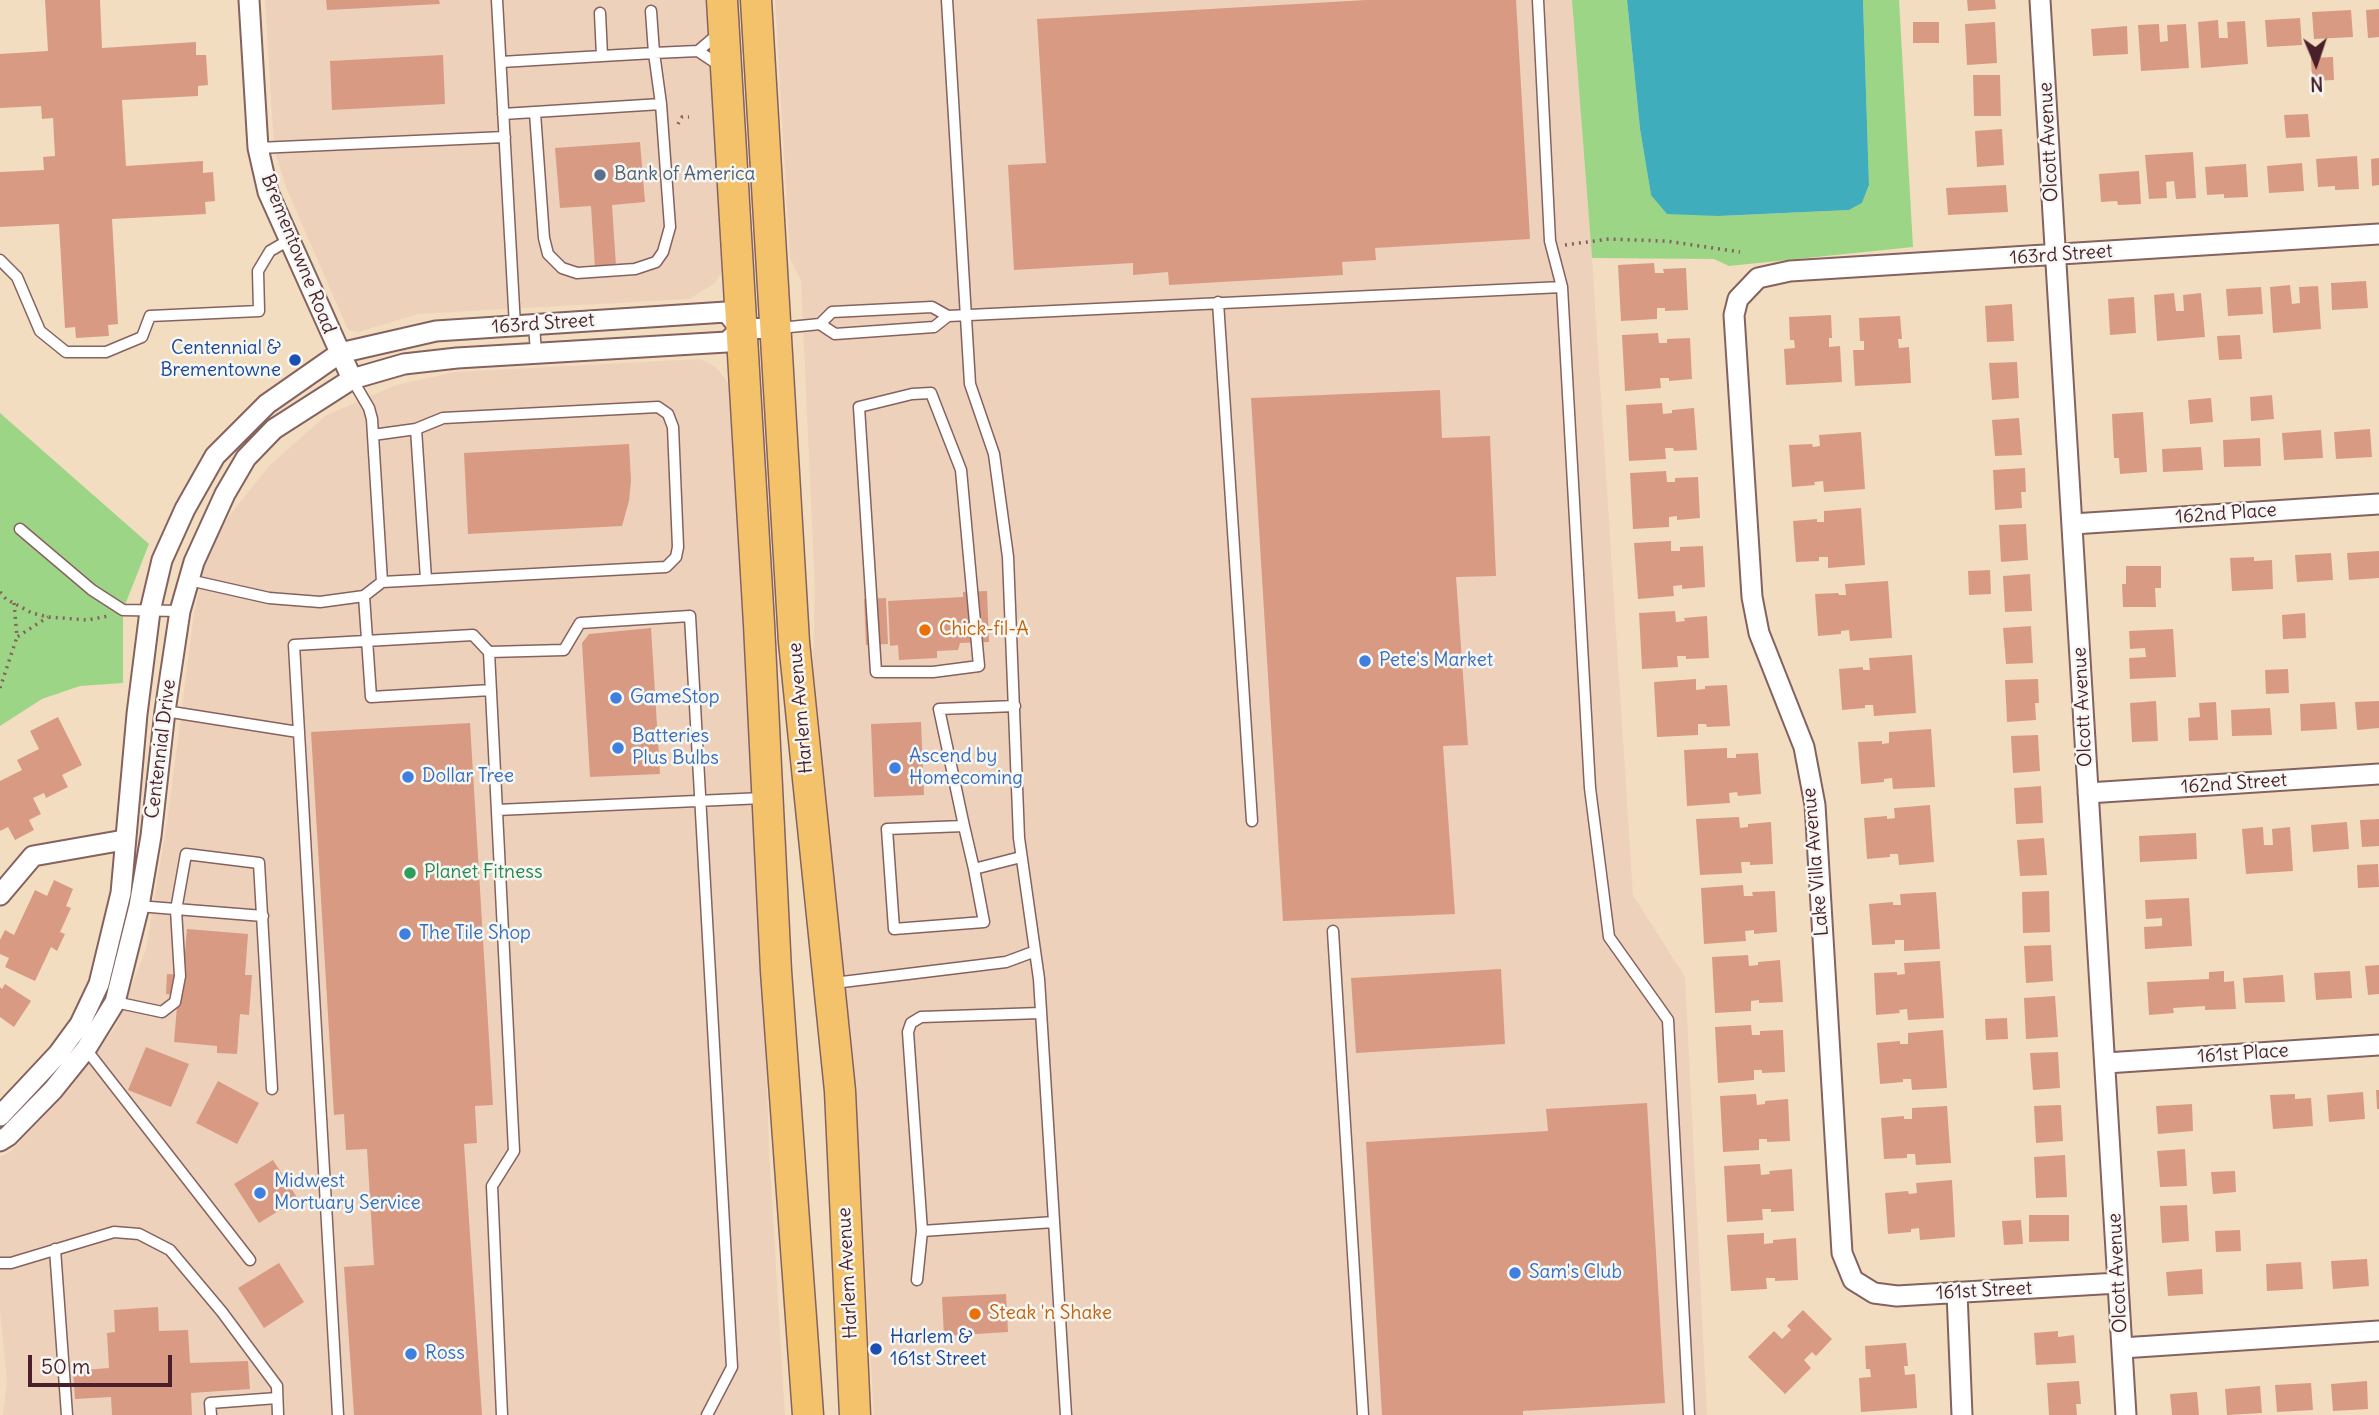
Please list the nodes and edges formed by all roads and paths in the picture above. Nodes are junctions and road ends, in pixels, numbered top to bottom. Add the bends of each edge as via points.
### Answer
1 (248, 0) edge
2 (497, 0) edge
3 (756, 0) edge
4 (947, 0) edge
5 (1538, 0) edge
6 (2040, 0) edge
7 (651, 11) dead end
8 (600, 13) dead end
9 (722, 14) edge
10 (698, 51) junction
11 (654, 53) junction
12 (602, 56) junction
13 (501, 62) junction
14 (726, 70) junction
15 (661, 104) junction
16 (535, 113) junction
17 (503, 114) junction
18 (689, 117) dead end
19 (673, 133) dead end
20 (505, 137) junction
21 (258, 148) junction
22 (2379, 234) edge
23 (289, 240) junction
24 (1552, 247) junction
25 (1740, 252) dead end
26 (2056, 255) junction
27 (0, 260) edge
28 (1562, 286) junction
29 (1748, 287) joint
30 (1218, 302) junction
31 (965, 315) junction
32 (948, 316) junction
33 (820, 324) junction
34 (524, 325) junction
35 (741, 328) junction
36 (775, 328) junction
37 (340, 353) junction
38 (536, 354) junction
39 (352, 379) junction
40 (416, 429) junction
41 (373, 435) junction
42 (2379, 504) edge
43 (2073, 524) junction
44 (20, 528) dead end
45 (970, 559) joint
46 (426, 579) junction
47 (189, 580) junction
48 (382, 582) junction
49 (0, 592) edge
50 (364, 596) junction
51 (14, 603) junction
52 (123, 610) junction
53 (150, 611) junction
54 (180, 611) junction
55 (48, 617) junction
56 (18, 636) junction
57 (368, 640) junction
58 (489, 652) junction
59 (0, 688) edge
60 (491, 690) junction
61 (1015, 706) junction
62 (165, 711) junction
63 (299, 732) junction
64 (2379, 774) edge
65 (2088, 793) junction
66 (767, 797) junction
67 (700, 800) junction
68 (497, 810) junction
69 (1252, 821) dead end
70 (964, 826) junction
71 (124, 840) junction
72 (1021, 857) junction
73 (974, 869) junction
74 (0, 895) edge
75 (119, 902) junction
76 (139, 906) junction
77 (176, 910) junction
78 (263, 916) junction
79 (1333, 931) dead end
80 (1033, 952) junction
81 (830, 983) junction
82 (115, 1002) junction
83 (1041, 1013) junction
84 (71, 1036) junction
85 (2379, 1045) edge
86 (86, 1049) junction
87 (2106, 1063) junction
88 (272, 1089) dead end
89 (0, 1116) edge
90 (0, 1141) edge
91 (1054, 1222) junction
92 (922, 1231) junction
93 (55, 1250) junction
94 (250, 1261) dead end
95 (0, 1264) edge
96 (917, 1280) dead end
97 (1853, 1280) joint
98 (2118, 1283) junction
99 (1957, 1292) junction
100 (2379, 1331) edge
101 (2122, 1348) junction
102 (277, 1398) junction
103 (68, 1415) edge
104 (211, 1415) edge
105 (278, 1415) edge
106 (338, 1415) edge
107 (502, 1415) edge
108 (707, 1415) edge
109 (808, 1415) edge
110 (855, 1415) edge
111 (1066, 1415) edge
112 (1363, 1415) edge
113 (1689, 1415) edge
114 (1962, 1415) edge
115 (2126, 1415) edge

1 - 21 street, Brementowne Road
2 - 13 lane
3 - 36 main road, Harlem Avenue
4 - 31 lane
5 - 24 lane
6 - 26 street, Olcott Avenue
7 - 11 lane
8 - 12 lane
9 - 10 lane
9 - 14 main road, Harlem Avenue
10 - 11 lane
10 - 14 lane
11 - 12 lane
11 - 15 lane
12 - 13 lane
13 - 17 lane
14 - 35 main road, Harlem Avenue
15 - 16 lane
15 - 16 lane via 670,227 656,262 635,269 577,273 562,268 548,254
16 - 17 lane
17 - 20 lane
18 - 19 path via 682,117
20 - 21 lane
20 - 34 lane
21 - 23 street, Brementowne Road via 268,192
22 - 26 street, 163rd Street
23 - 27 lane via 270,251 258,271 259,311 150,316 142,337 106,352 66,352 40,331 17,277
23 - 37 street, Brementowne Road
24 - 25 path via 1609,239 1666,241
24 - 28 lane
26 - 29 street, 163rd Street via 1790,271 1758,278
26 - 43 street, Olcott Avenue
28 - 30 lane
28 - 113 lane via 1590,788 1609,937 1668,1020
29 - 97 street, Lake Villa Avenue via 1738,299 1734,315 1752,597 1759,632 1804,747 1815,805 1842,1253
30 - 31 lane
30 - 69 lane
31 - 32 lane
31 - 61 lane via 970,384 995,454 1008,556
32 - 33 lane via 934,327 835,334
32 - 33 lane via 932,307 832,312
33 - 36 lane
34 - 35 street, 163rd Street via 726,312
34 - 37 street, 163rd Street via 436,331
34 - 38 lane
35 - 36 street, 163rd Street
35 - 38 street, 163rd Street via 727,342
35 - 66 main road, Harlem Avenue
36 - 81 main road, Harlem Avenue via 794,642
37 - 39 street, Brementowne Road
37 - 53 street, Centennial Drive via 267,404 215,456 162,560
38 - 39 street, 163rd Street via 404,364
39 - 41 lane via 369,408
39 - 47 street, Centennial Drive via 274,429 246,458 225,494
40 - 41 lane
40 - 46 lane
40 - 46 lane via 443,418 658,407 668,414 673,427 678,547 666,567
41 - 48 lane
42 - 43 street, 162nd Place
43 - 65 street, Olcott Avenue
44 - 52 lane via 92,590
45 - 45 lane via 979,666 876,672 859,407 931,393 961,470
46 - 48 lane
47 - 50 lane via 270,598 320,602
47 - 54 street, Centennial Drive
48 - 50 lane
49 - 51 path
50 - 57 lane
51 - 55 path
51 - 56 path
52 - 53 lane
52 - 55 path via 88,620
53 - 54 lane
53 - 71 street, Centennial Drive
54 - 62 street, Centennial Drive
55 - 56 path
56 - 59 path
57 - 58 lane via 472,635
57 - 60 lane via 371,696
57 - 63 lane via 293,645
58 - 60 lane
58 - 67 lane via 564,650 580,623 690,616
60 - 68 lane
61 - 70 lane via 939,709
61 - 72 lane
62 - 63 lane
62 - 76 street, Centennial Drive
63 - 106 lane
64 - 65 street, 162nd Street
65 - 87 street, Olcott Avenue
66 - 67 lane
66 - 109 main road, Harlem Avenue
67 - 68 lane
67 - 108 lane via 732,1367
68 - 107 lane via 514,1151 492,1186
70 - 73 lane
70 - 73 lane via 887,829 894,929 984,922
71 - 74 street via 33,856
71 - 75 street, Centennial Drive
72 - 73 lane
72 - 80 lane
75 - 76 lane
75 - 84 street, Centennial Drive via 99,984
76 - 77 lane
76 - 82 street, Centennial Drive
77 - 78 lane
77 - 78 lane via 186,854 260,863
77 - 82 lane via 180,976 176,1002 162,1012
78 - 88 lane
79 - 112 lane
80 - 81 lane via 1006,962
80 - 83 lane
81 - 110 main road, Harlem Avenue via 840,1091
82 - 86 street, Centennial Drive
83 - 91 lane
83 - 92 lane via 921,1017 911,1023
84 - 86 lane
84 - 89 street, Centennial Drive
85 - 87 street, 161st Place
86 - 90 street, Centennial Drive
86 - 94 lane
87 - 98 street, Olcott Avenue
91 - 92 lane
91 - 111 lane
92 - 96 lane
93 - 95 lane
93 - 102 lane via 114,1231 139,1234 170,1250 276,1386
93 - 103 lane
97 - 99 street, 161st Street via 1874,1293
98 - 99 street, 161st Street
98 - 101 street, Olcott Avenue
99 - 114 street
100 - 101 street
101 - 115 street, Olcott Avenue
102 - 104 lane via 210,1403
102 - 105 lane

